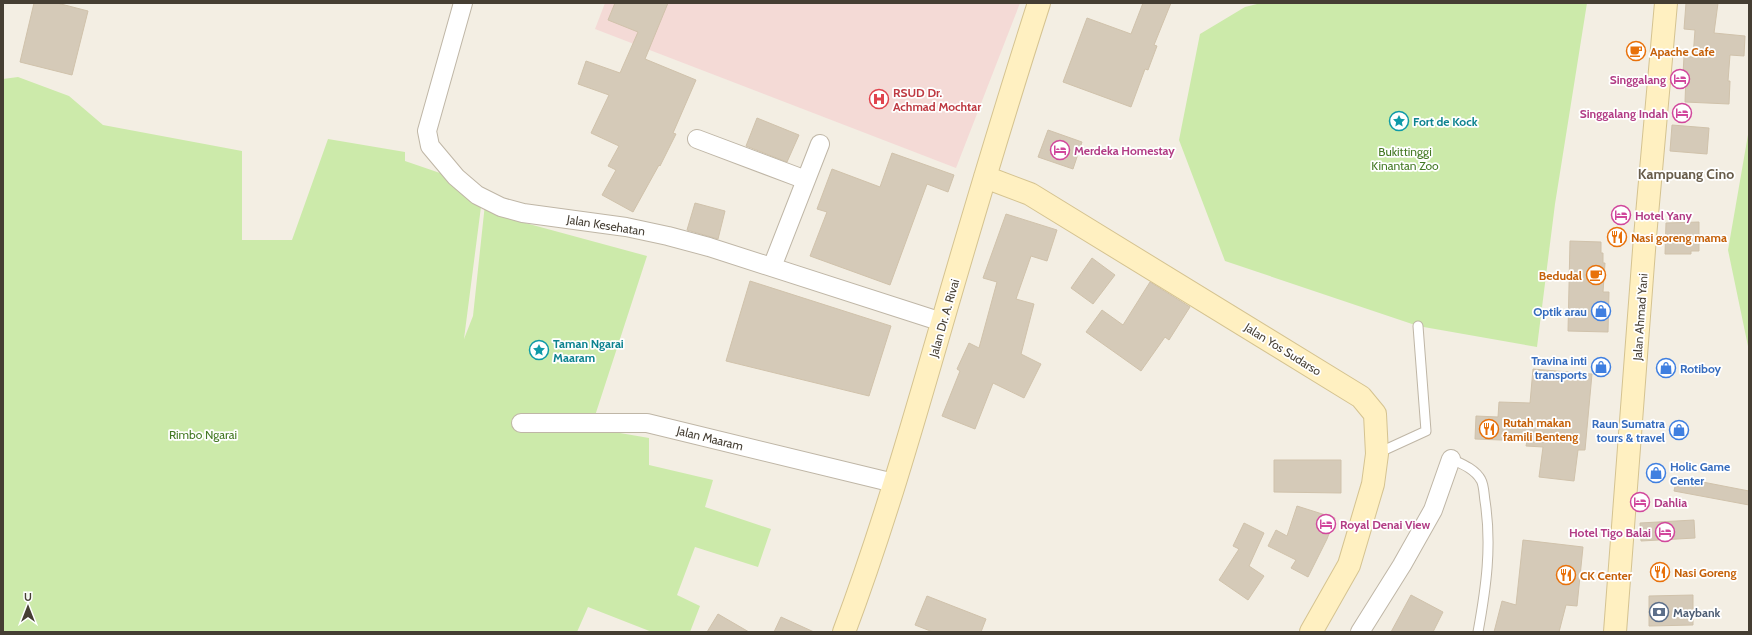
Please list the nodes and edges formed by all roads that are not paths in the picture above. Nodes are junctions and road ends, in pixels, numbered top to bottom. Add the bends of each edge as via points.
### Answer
1 (463, 3) edge
2 (1039, 3) edge
3 (1666, 3) edge
4 (697, 139) dead end
5 (820, 144) dead end
6 (985, 176) junction
7 (806, 180) junction
8 (772, 267) junction
9 (942, 322) junction
10 (1418, 326) dead end
11 (521, 423) dead end
12 (1377, 454) junction
13 (1451, 459) joint
14 (894, 483) junction
15 (844, 632) edge
16 (1311, 632) edge
17 (1360, 632) edge
18 (1478, 632) edge
19 (1615, 632) edge

1 - 8 street, Jalan Kesehatan via 427,131 430,146 456,177 477,195 501,207 523,213 626,227 668,236
2 - 6 main road, Jalan Dr. A. Rivai
3 - 19 main road, Jalan Ahmad Yani
4 - 7 street
5 - 7 street
6 - 9 main road, Jalan Dr. A. Rivai
6 - 12 main road, Jalan Yos Sudarso via 1030,194 1361,397 1375,414
7 - 8 street
8 - 9 street, Jalan Kesehatan
9 - 14 main road, Jalan Dr. A. Rivai
10 - 12 lane via 1426,431
11 - 14 street, Jalan Maaram via 646,423
12 - 16 main road, Jalan Yos Sudarso via 1373,484 1349,565
13 - 17 street via 1433,510
13 - 18 lane via 1472,469 1481,480 1487,516 1487,585
14 - 15 main road, Jalan Dr. A. Rivai via 866,573

